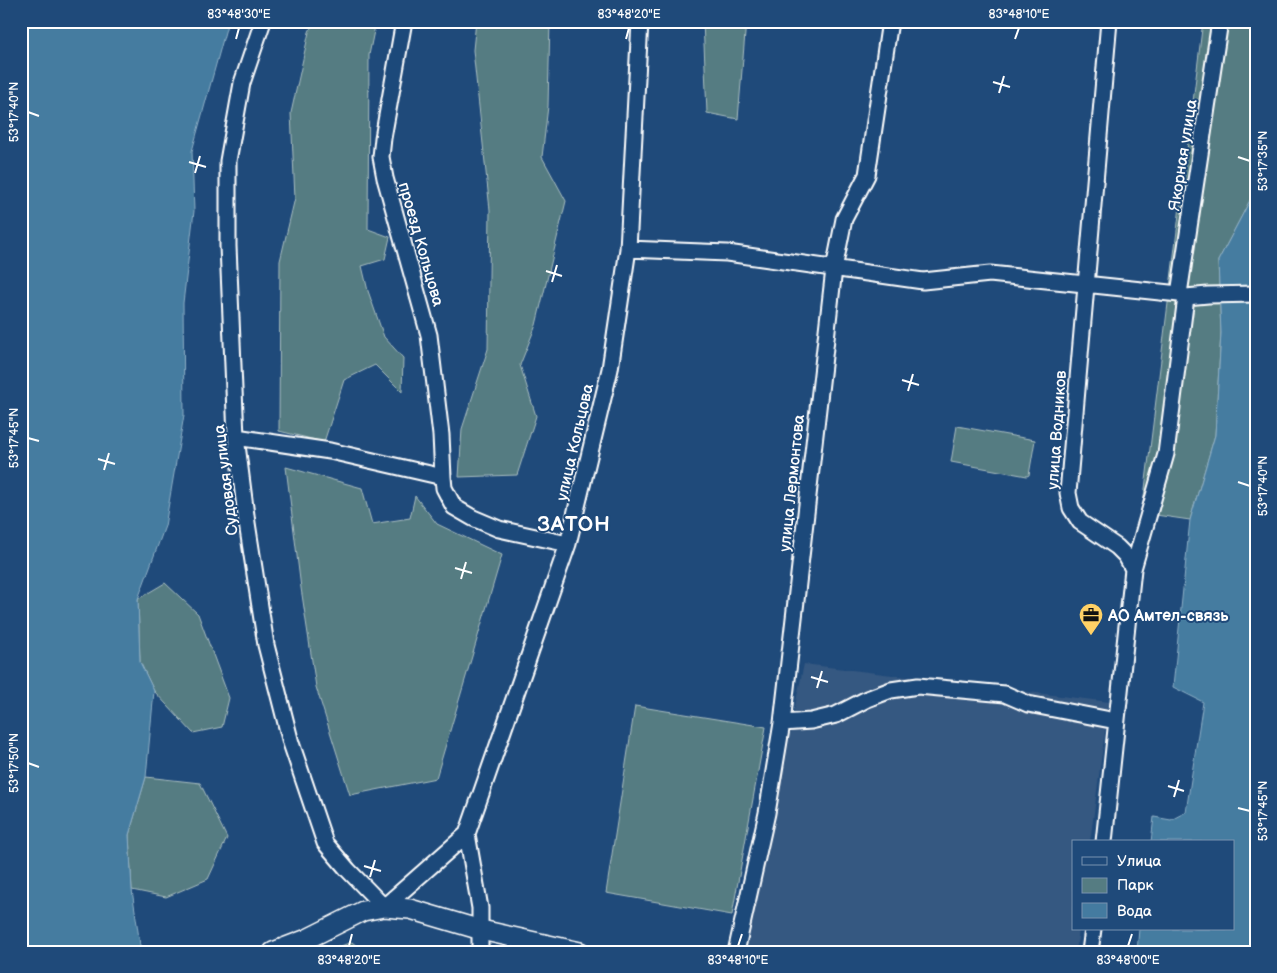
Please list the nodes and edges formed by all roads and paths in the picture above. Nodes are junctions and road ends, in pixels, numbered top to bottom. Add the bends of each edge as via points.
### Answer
1 (263, 21) edge
2 (404, 21) edge
3 (640, 21) edge
4 (890, 21) edge
5 (1109, 21) edge
6 (1220, 21) edge
7 (628, 249) junction
8 (834, 269) junction
9 (1086, 285) junction
10 (1256, 294) edge
11 (1182, 295) junction
12 (236, 437) junction
13 (443, 477) junction
14 (568, 544) junction
15 (1133, 569) junction
16 (1116, 721) junction
17 (782, 723) junction
18 (467, 834) junction
19 (1104, 840) edge
20 (384, 907) junction
21 (481, 930) junction
22 (1093, 930) edge
23 (273, 952) edge
24 (480, 952) edge
25 (580, 952) edge
26 (736, 952) edge
27 (1090, 952) edge

1 - 12 street, Судовая улица via 242,83 228,161
2 - 13 street, проезд Кольцова via 381,157 429,335
3 - 7 street, улица Кольцова
4 - 8 street, улица Лермонтова via 867,174 844,219
5 - 9 street, улица Водников
6 - 11 street, Якорная улица
7 - 8 street via 727,253
7 - 14 street, улица Кольцова via 610,369
8 - 9 street via 923,281 990,274
8 - 17 street, улица Лермонтова
9 - 11 street
9 - 15 street, улица Водников via 1068,492 1070,508 1080,522 1117,547
10 - 11 street
11 - 15 street, Якорная улица via 1166,454
12 - 13 street via 330,451
12 - 20 street, Судовая улица via 266,645 290,743 325,843
13 - 14 street, проезд Кольцова via 444,488 454,507 473,518 499,529
14 - 18 street, улица Кольцова
15 - 16 street
16 - 17 street via 1028,704 1005,694 918,686 891,690 836,715
16 - 19 street
17 - 26 street, улица Лермонтова via 767,813
18 - 20 street, улица Кольцова
18 - 21 street
20 - 21 street via 410,909
20 - 23 street via 363,912
21 - 24 street
21 - 25 street
22 - 27 street

